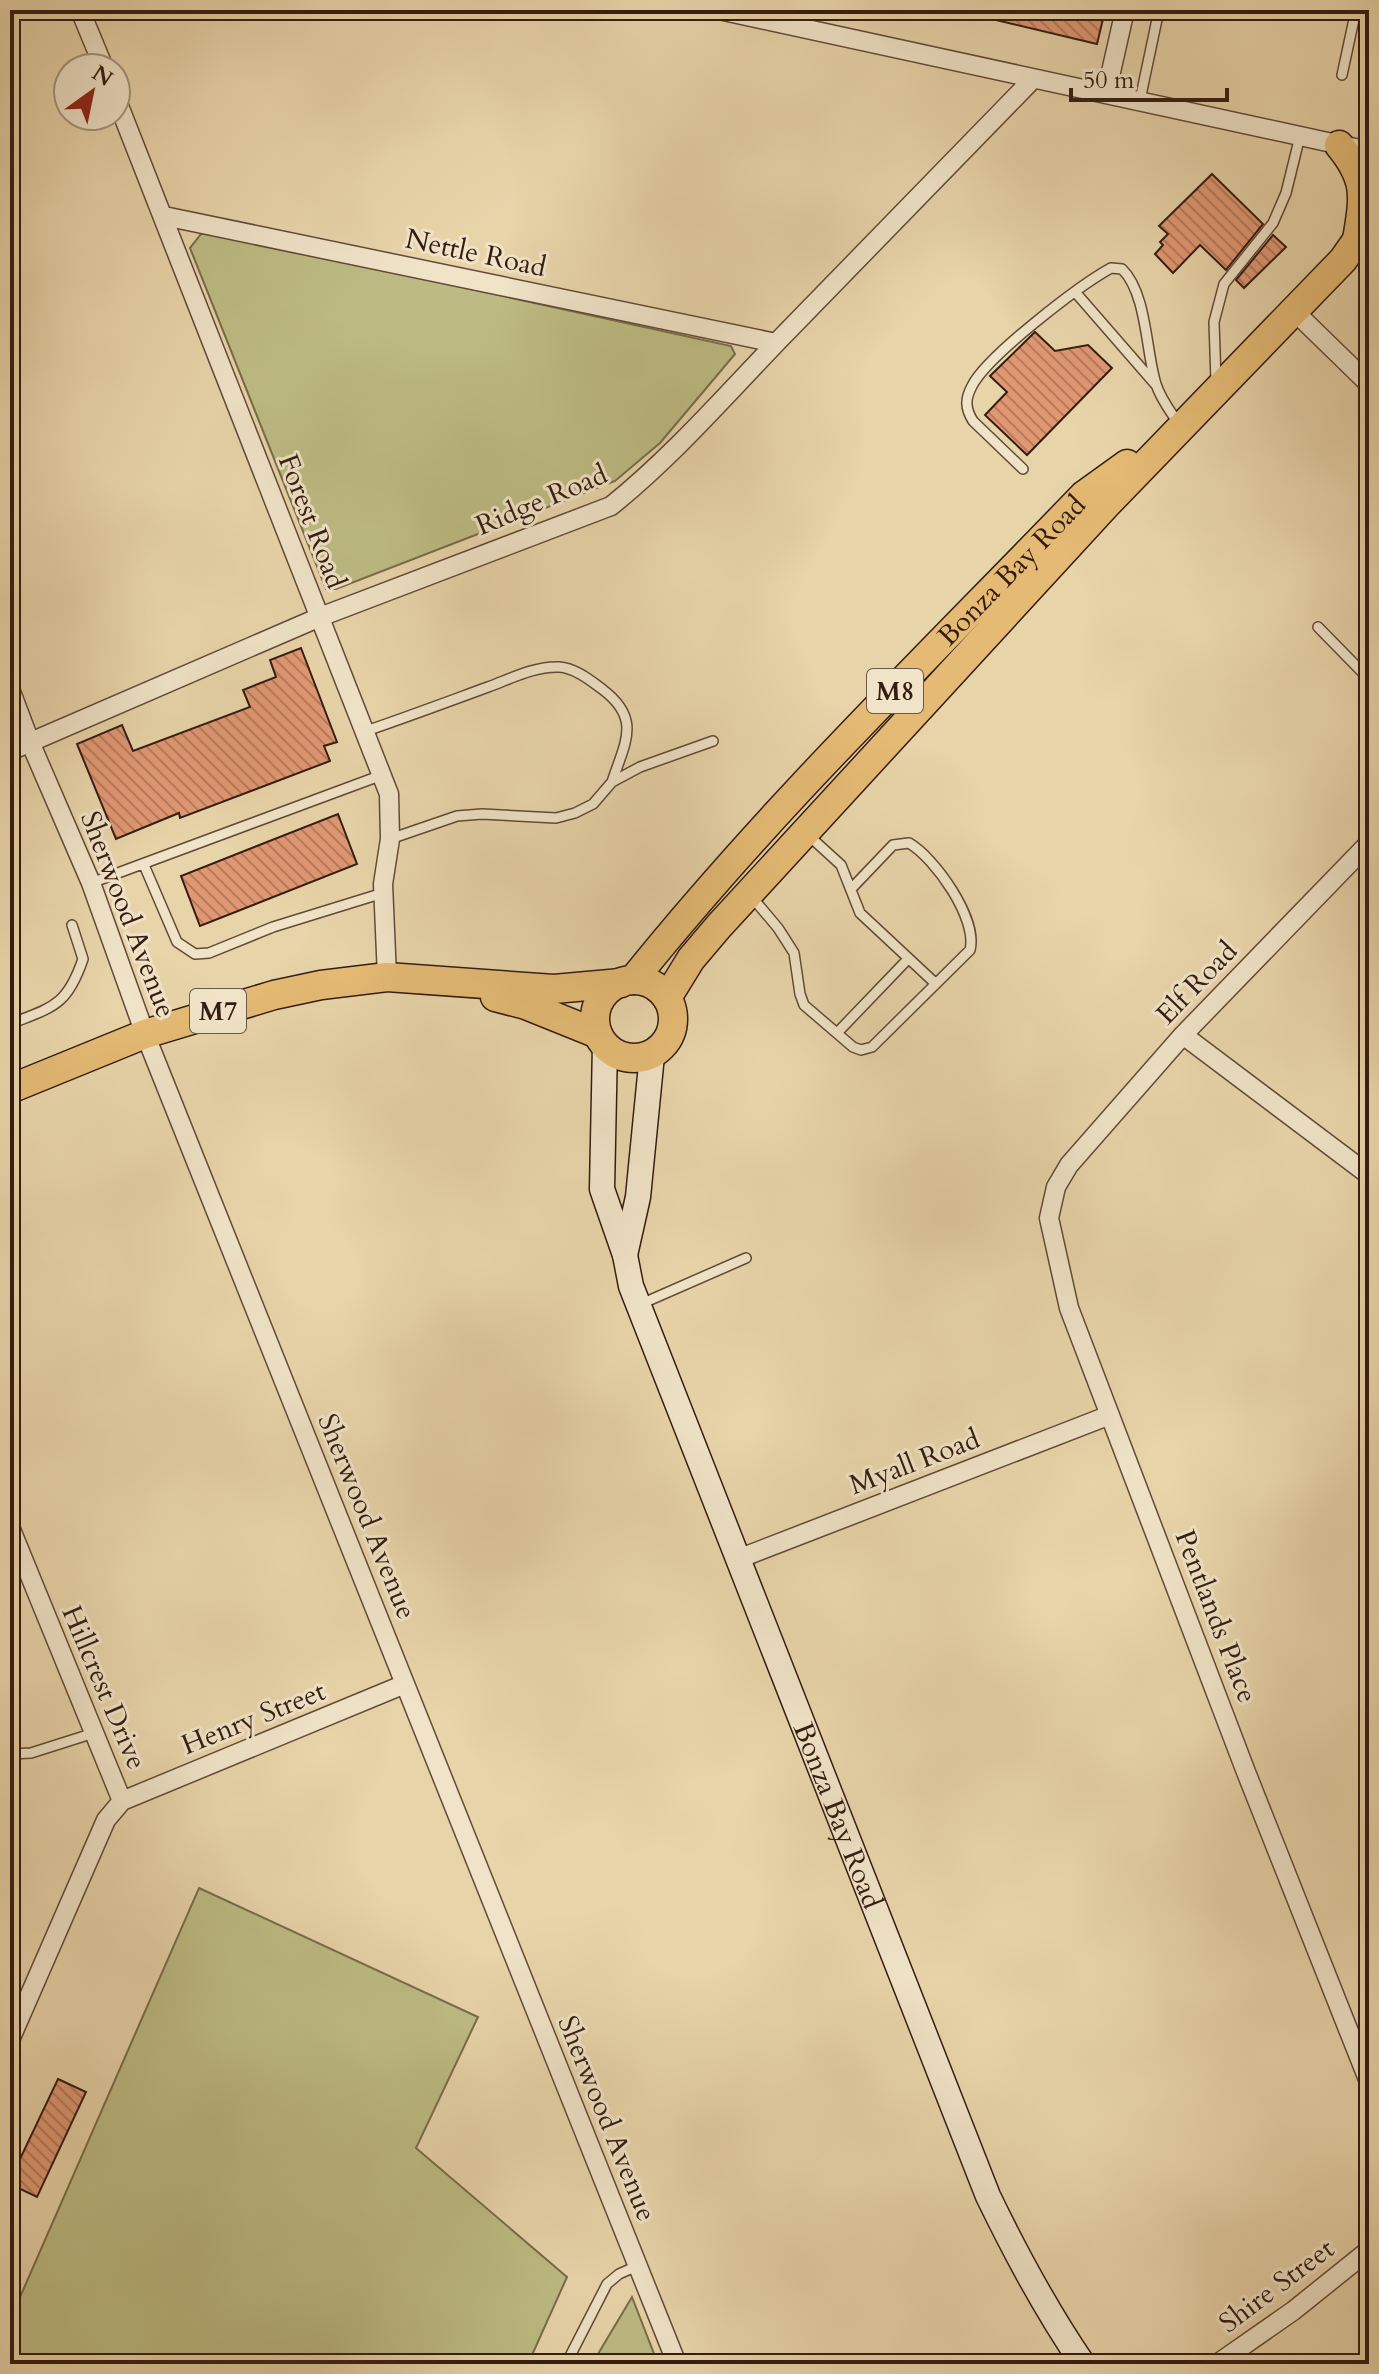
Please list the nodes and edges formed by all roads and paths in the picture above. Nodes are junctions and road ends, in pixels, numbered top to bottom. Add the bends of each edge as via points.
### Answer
1 (80, 10) edge
2 (719, 10) edge
3 (1125, 10) edge
4 (1159, 10) edge
5 (1356, 10) edge
6 (745, 13) edge
7 (97, 52) edge
8 (1342, 75) dead end
9 (1033, 79) junction
10 (1106, 94) junction
11 (1140, 100) junction
12 (130, 132) edge
13 (1300, 136) junction
14 (1339, 145) junction
15 (1369, 151) edge
16 (164, 216) junction
17 (1360, 242) edge
18 (1076, 293) junction
19 (1293, 310) junction
20 (776, 343) junction
21 (1369, 384) edge
22 (1156, 385) junction
23 (1216, 390) junction
24 (1180, 426) junction
25 (1023, 469) dead end
26 (320, 617) junction
27 (1318, 627) dead end
28 (1369, 679) edge
29 (10, 689) edge
30 (366, 731) junction
31 (713, 741) dead end
32 (30, 742) junction
33 (10, 751) edge
34 (382, 775) junction
35 (612, 782) junction
36 (805, 833) junction
37 (390, 839) junction
38 (1369, 843) edge
39 (144, 865) junction
40 (91, 883) junction
41 (851, 889) junction
42 (384, 892) junction
43 (749, 893) junction
44 (72, 925) dead end
45 (908, 959) junction
46 (387, 977) junction
47 (437, 981) junction
48 (627, 982) junction
49 (935, 983) junction
50 (667, 998) junction
51 (10, 1024) edge
52 (837, 1033) junction
53 (145, 1034) junction
54 (1183, 1035) junction
55 (602, 1040) junction
56 (652, 1055) junction
57 (10, 1089) edge
58 (1069, 1165) joint
59 (1369, 1175) edge
60 (625, 1255) junction
61 (746, 1258) dead end
62 (638, 1305) junction
63 (1110, 1415) junction
64 (10, 1527) edge
65 (738, 1559) junction
66 (405, 1684) junction
67 (94, 1733) junction
68 (10, 1754) edge
69 (122, 1801) junction
70 (10, 2040) edge
71 (1369, 2082) edge
72 (1369, 2250) edge
73 (637, 2266) junction
74 (566, 2364) edge
75 (677, 2364) edge
76 (1083, 2364) edge
77 (1217, 2364) edge

1 - 7 street
2 - 6 street
3 - 10 street
4 - 11 lane
5 - 8 lane
6 - 9 street
9 - 10 street
9 - 20 street, Ridge Road
10 - 11 street
11 - 13 street
12 - 16 street, Forest Road
13 - 14 street
13 - 23 lane via 1273,223 1224,284 1214,322
14 - 15 street
14 - 17 main road via 1362,184
16 - 20 street, Nettle Road
16 - 26 street, Forest Road
17 - 19 main road, Bonza Bay Road / M8
18 - 22 lane
18 - 22 lane via 1111,268 1126,273 1141,310
18 - 25 lane via 998,354 967,397 973,421
19 - 21 street
19 - 23 main road, Bonza Bay Road / M8
20 - 26 street, Ridge Road via 720,405 611,506
22 - 24 lane
23 - 24 main road, Bonza Bay Road / M8
24 - 36 main road, Bonza Bay Road / M8
24 - 48 main road, Bonza Bay Road / M8 via 1084,495 722,873
26 - 30 street, Forest Road
26 - 32 street, Ridge Road
27 - 28 lane
29 - 32 street, Sherwood Avenue
30 - 34 street, Forest Road
30 - 35 lane via 531,671 561,667 587,678 625,711 625,743
31 - 35 lane
32 - 33 street, Ridge Road
32 - 40 street, Sherwood Avenue
34 - 37 street, Forest Road via 389,794
34 - 39 lane
35 - 37 lane via 593,804 556,818 457,816
36 - 41 lane via 841,865
36 - 43 main road, Bonza Bay Road / M8
37 - 42 street, Forest Road
38 - 54 street, Elf Road
39 - 40 lane
39 - 42 lane via 177,942 195,954
40 - 53 street, Sherwood Avenue
41 - 45 lane via 860,913
41 - 49 lane via 893,845 909,843 932,860 957,901 972,941 970,950
42 - 46 street, Forest Road
43 - 50 main road, Bonza Bay Road / M8 via 691,959
43 - 52 lane via 794,953 804,1005
44 - 51 lane via 83,959 66,995 56,1006
45 - 49 lane
45 - 52 lane
46 - 47 main road, M7
46 - 53 main road, M7 via 274,995
47 - 48 main road via 554,989
47 - 55 main road via 526,1005
48 - 50 main road via 646,982
48 - 55 main road via 610,989 597,1010
49 - 52 lane via 872,1047 853,1047
50 - 56 main road via 672,1009 670,1035
53 - 57 main road, M7
53 - 66 street, Sherwood Avenue
54 - 58 street, Elf Road
54 - 59 street
55 - 56 main road via 626,1058
55 - 60 street, Bonza Bay Road via 602,1189
56 - 60 street, Bonza Bay Road via 638,1197
58 - 63 street, Pentlands Place via 1050,1204 1052,1242 1069,1308
60 - 62 street, Bonza Bay Road
61 - 62 lane
62 - 65 street, Bonza Bay Road
63 - 65 street, Myall Road
63 - 71 street, Pentlands Place
64 - 67 street, Hillcrest Drive
65 - 76 street, Bonza Bay Road via 988,2196 1022,2266
66 - 69 street, Henry Street
66 - 73 street, Sherwood Avenue
67 - 68 lane via 31,1753
67 - 69 street, Hillcrest Drive
69 - 70 street, Hillcrest Drive via 106,1820
72 - 77 street, Shire Street
73 - 74 lane via 607,2284
73 - 75 street, Sherwood Avenue

